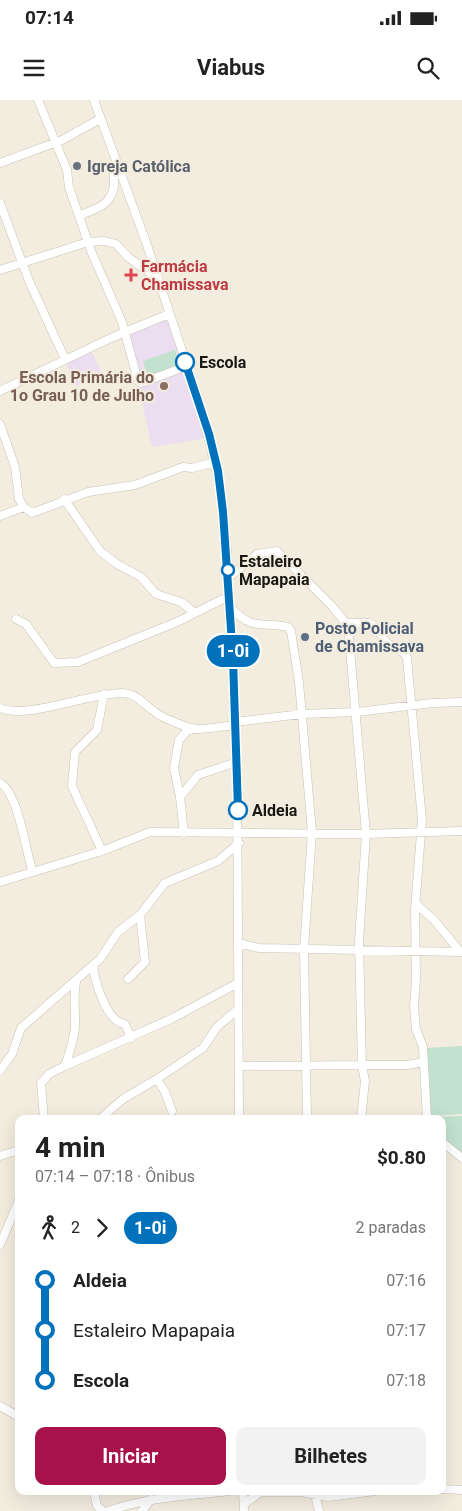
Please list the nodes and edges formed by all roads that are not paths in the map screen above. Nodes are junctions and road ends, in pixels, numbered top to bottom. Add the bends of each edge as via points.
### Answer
1 (38, 100) edge
2 (94, 100) edge
3 (100, 119) junction
4 (55, 143) junction
5 (116, 162) junction
6 (0, 163) edge
7 (0, 203) edge
8 (80, 215) junction
9 (88, 242) junction
10 (22, 261) junction
11 (0, 270) edge
12 (158, 279) junction
13 (169, 314) junction
14 (124, 332) junction
15 (65, 359) junction
16 (187, 366) junction
17 (0, 391) edge
18 (0, 424) edge
19 (216, 462) junction
20 (64, 499) junction
21 (24, 507) junction
22 (0, 516) edge
23 (228, 578) junction
24 (229, 596) junction
25 (230, 607) junction
26 (195, 614) junction
27 (16, 619) dead end
28 (346, 623) junction
29 (104, 694) junction
30 (462, 702) edge
31 (411, 706) junction
32 (0, 708) edge
33 (357, 712) junction
34 (302, 714) junction
35 (235, 724) junction
36 (193, 729) junction
37 (237, 762) junction
38 (0, 783) edge
39 (180, 796) junction
40 (462, 830) edge
41 (312, 832) junction
42 (422, 832) junction
43 (239, 833) junction
44 (184, 834) junction
45 (366, 834) junction
46 (239, 843) junction
47 (102, 851) junction
48 (32, 870) junction
49 (0, 882) edge
50 (416, 904) junction
51 (140, 915) junction
52 (238, 942) junction
53 (304, 949) junction
54 (359, 950) junction
55 (459, 950) edge
56 (415, 952) junction
57 (93, 966) junction
58 (77, 979) junction
59 (128, 979) dead end
60 (238, 982) junction
61 (238, 1009) junction
62 (131, 1038) junction
63 (424, 1062) junction
64 (362, 1065) junction
65 (65, 1066) junction
66 (239, 1066) junction
67 (306, 1066) junction
68 (0, 1072) edge
69 (157, 1079) junction
70 (172, 1111) dead end
71 (44, 1115) edge
72 (105, 1115) edge
73 (239, 1115) edge
74 (307, 1115) edge
75 (361, 1115) edge
76 (428, 1115) edge
77 (446, 1145) edge
78 (15, 1151) edge
79 (0, 1156) edge
80 (462, 1158) edge
81 (15, 1210) edge
82 (0, 1246) edge
83 (0, 1406) edge
84 (15, 1415) edge
85 (446, 1489) edge
86 (462, 1490) edge
87 (95, 1495) edge
88 (190, 1495) edge
89 (243, 1495) edge
90 (258, 1495) edge
91 (315, 1495) edge
92 (321, 1495) edge
93 (344, 1495) edge
94 (151, 1499) junction
95 (244, 1508) edge
96 (102, 1511) edge
97 (108, 1511) edge
98 (142, 1511) edge
99 (319, 1511) edge

1 - 4 street
2 - 3 street
3 - 4 street
3 - 5 street
4 - 6 street
4 - 8 street
5 - 8 street via 113,194 109,200
5 - 12 street
7 - 10 street
8 - 9 street
9 - 10 street
9 - 12 street via 116,244
9 - 14 street
10 - 11 street
10 - 15 street
12 - 13 street
13 - 14 street
13 - 16 street
14 - 15 street
14 - 16 street via 139,382
15 - 17 street
16 - 19 street
18 - 21 street via 15,467 19,499
19 - 20 street via 183,467 126,488
19 - 23 street
20 - 21 street via 37,513
20 - 26 street via 100,551 141,576 156,594 181,602
21 - 22 street
23 - 24 street
23 - 28 street via 257,554 277,551
24 - 25 street
24 - 26 street
25 - 34 street via 242,619 253,624 290,629
25 - 35 street
26 - 27 street via 78,662 57,664 26,624
28 - 31 street via 369,623 387,643 406,655
28 - 33 street
29 - 32 street via 23,711 10,712
29 - 36 street via 132,694 162,716
29 - 47 street via 97,730 75,752 72,786
30 - 31 street
31 - 33 street
31 - 42 street
33 - 34 street
33 - 45 street
34 - 35 street
34 - 41 street
35 - 36 street
35 - 37 street
36 - 39 street via 187,731 176,745 173,773
37 - 39 street via 198,776
37 - 43 street
38 - 48 street via 12,797
39 - 44 street
40 - 42 street
41 - 43 street
41 - 45 street
41 - 53 street
42 - 45 street
42 - 50 street
43 - 44 street
43 - 46 street
44 - 47 street via 146,833
45 - 54 street
46 - 51 street via 211,865 165,883
46 - 52 street
47 - 48 street
48 - 49 street
50 - 55 street
50 - 56 street
51 - 57 street via 118,932
51 - 59 street via 145,962
52 - 53 street via 259,948
52 - 60 street
53 - 54 street
53 - 67 street
54 - 56 street
54 - 64 street
55 - 56 street
56 - 63 street via 414,1019
57 - 58 street
57 - 62 street via 98,989 112,1018 125,1024
58 - 65 street via 74,1037
58 - 68 street via 21,1028 12,1054
60 - 61 street
60 - 62 street
61 - 66 street
61 - 69 street via 217,1027 203,1048
62 - 65 street
63 - 64 street
63 - 76 street
64 - 67 street
64 - 75 street
65 - 71 street via 42,1080
66 - 67 street
66 - 73 street
67 - 74 street
69 - 70 street
69 - 72 street via 123,1099
77 - 80 street
78 - 79 street
81 - 82 street
83 - 84 street
85 - 86 street
87 - 96 street via 97,1506
88 - 94 street
89 - 95 street
90 - 95 street
91 - 99 street
92 - 93 street
94 - 97 street
94 - 98 street

